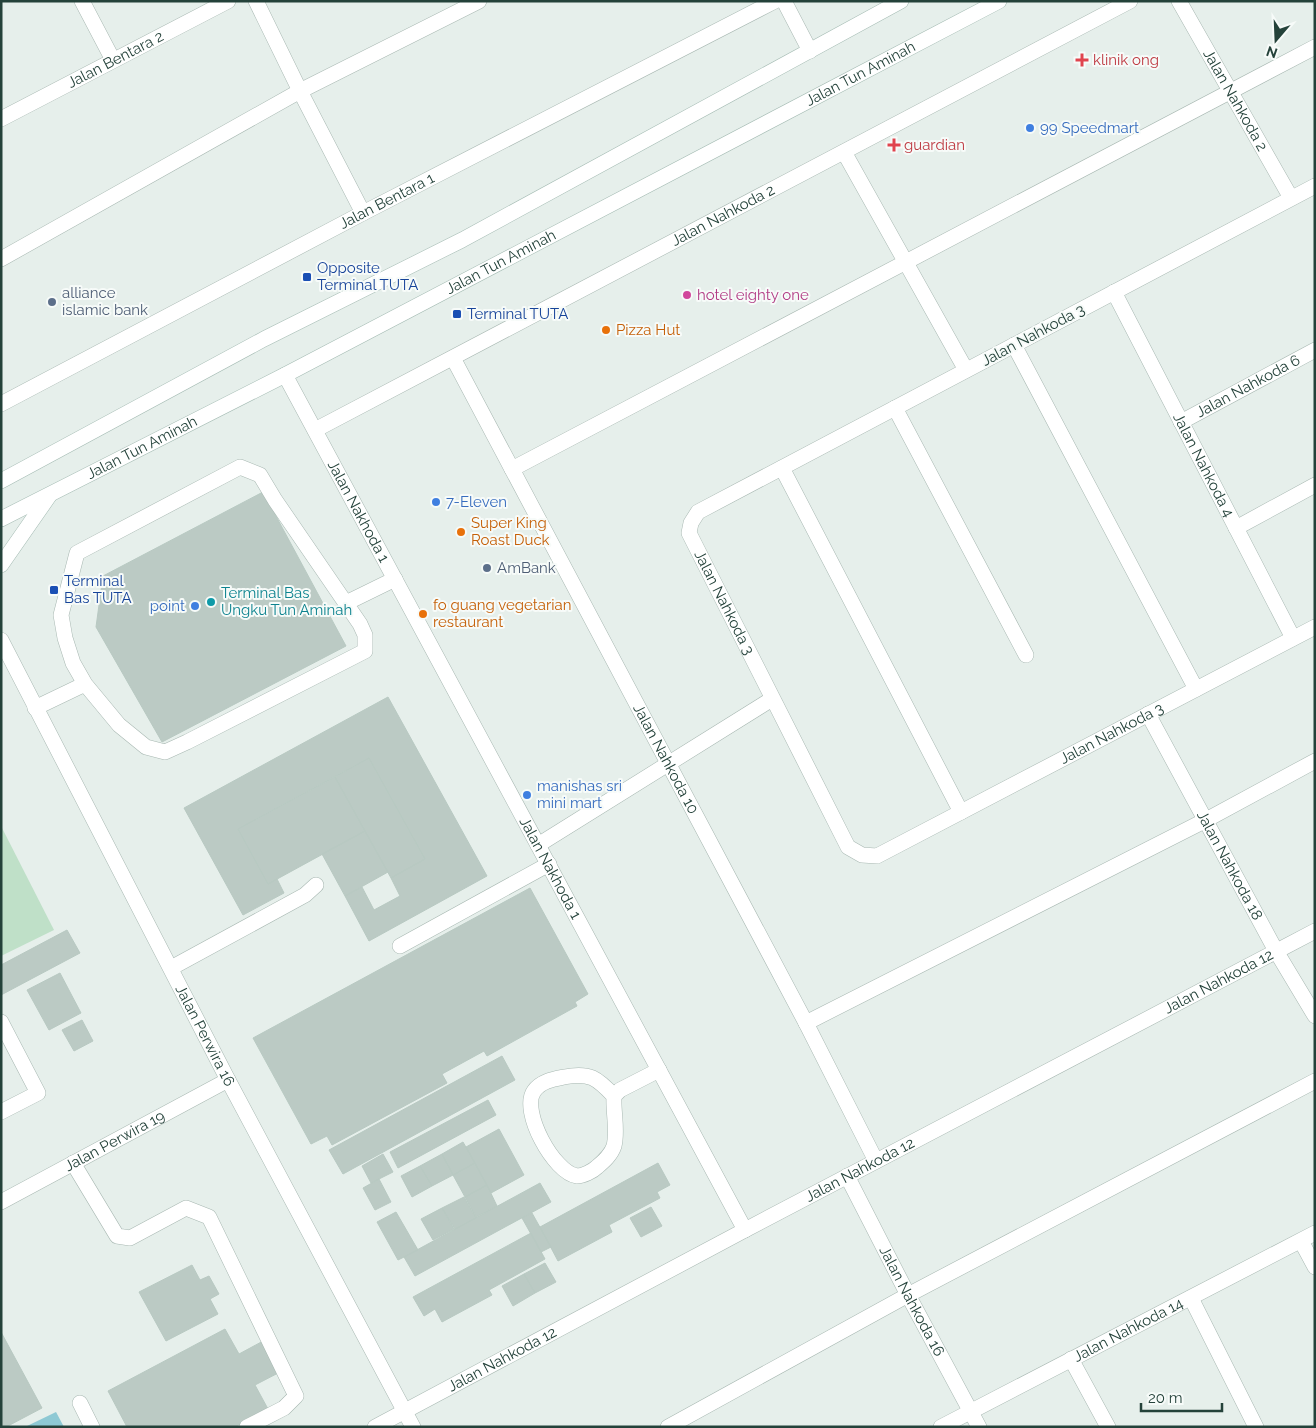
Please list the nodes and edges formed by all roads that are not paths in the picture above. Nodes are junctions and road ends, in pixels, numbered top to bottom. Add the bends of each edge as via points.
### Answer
1 (82, 1) edge
2 (256, 1) edge
3 (479, 1) edge
4 (775, 1) edge
5 (784, 1) edge
6 (901, 1) edge
7 (999, 1) edge
8 (1130, 1) edge
9 (1179, 1) edge
10 (227, 2) edge
11 (1315, 48) edge
12 (810, 51) junction
13 (113, 60) junction
14 (300, 91) junction
15 (1230, 92) junction
16 (1, 118) edge
17 (844, 152) junction
18 (1315, 186) edge
19 (1291, 198) junction
20 (363, 214) junction
21 (1, 259) edge
22 (905, 262) junction
23 (1114, 292) junction
24 (1014, 345) junction
25 (1315, 350) edge
26 (453, 358) junction
27 (966, 370) junction
28 (285, 375) junction
29 (1, 404) edge
30 (895, 408) junction
31 (1181, 422) junction
32 (315, 430) junction
33 (782, 468) junction
34 (512, 469) junction
35 (17, 472) junction
36 (1, 473) edge
37 (1, 480) edge
38 (1315, 485) edge
39 (52, 493) junction
40 (1, 518) edge
41 (1236, 528) junction
42 (1, 565) edge
43 (395, 579) junction
44 (346, 603) junction
45 (1315, 627) edge
46 (1293, 638) junction
47 (1, 640) edge
48 (1026, 655) dead end
49 (85, 684) junction
50 (1196, 689) junction
51 (772, 699) junction
52 (35, 708) junction
53 (1148, 714) junction
54 (1315, 760) edge
55 (669, 764) junction
56 (961, 812) junction
57 (1206, 820) junction
58 (538, 845) junction
59 (548, 864) junction
60 (316, 885) dead end
61 (1315, 931) edge
62 (400, 946) dead end
63 (1276, 951) junction
64 (171, 968) junction
65 (1315, 1016) edge
66 (1, 1022) edge
67 (806, 1023) junction
68 (660, 1070) junction
69 (228, 1080) junction
70 (1315, 1081) edge
71 (614, 1096) junction
72 (1, 1112) edge
73 (876, 1161) junction
74 (74, 1163) junction
75 (847, 1176) junction
76 (1, 1202) edge
77 (745, 1230) junction
78 (1315, 1233) edge
79 (1301, 1241) junction
80 (1315, 1267) edge
81 (908, 1295) junction
82 (1191, 1298) junction
83 (1072, 1359) junction
84 (80, 1403) dead end
85 (405, 1411) junction
86 (971, 1412) junction
87 (92, 1427) edge
88 (247, 1427) edge
89 (374, 1427) edge
90 (413, 1427) edge
91 (668, 1427) edge
92 (941, 1427) edge
93 (979, 1427) edge
94 (1108, 1427) edge
95 (1256, 1427) edge

1 - 13 street
2 - 14 street
3 - 14 street
4 - 20 street, Jalan Bentara 1
5 - 12 street
6 - 12 street
7 - 28 street, Jalan Tun Aminah
8 - 17 street, Jalan Nahkoda 2
9 - 15 street, Jalan Nahkoda 2
10 - 13 street, Jalan Bentara 2
11 - 15 street
12 - 35 street via 462,240 264,339
13 - 16 street, Jalan Bentara 2
14 - 20 street
14 - 21 street
15 - 19 street, Jalan Nahkoda 2
15 - 22 street
17 - 22 street
17 - 26 street, Jalan Nahkoda 2
18 - 19 street, Jalan Nahkoda 3
19 - 23 street, Jalan Nahkoda 3
20 - 29 street, Jalan Bentara 1
22 - 27 street
22 - 34 street
23 - 24 street, Jalan Nahkoda 3
23 - 31 street, Jalan Nahkoda 4
24 - 27 street, Jalan Nahkoda 3
24 - 50 street
25 - 31 street, Jalan Nahkoda 6
26 - 32 street, Jalan Nahkoda 2
26 - 34 street, Jalan Nahkoda 10
27 - 30 street, Jalan Nahkoda 3
28 - 32 street, Jalan Nakhoda 1
28 - 39 street, Jalan Tun Aminah
30 - 33 street, Jalan Nahkoda 3
30 - 48 street
31 - 41 street, Jalan Nahkoda 4
32 - 43 street, Jalan Nakhoda 1
33 - 51 street, Jalan Nahkoda 3 via 698,512 689,533
33 - 56 street
34 - 55 street, Jalan Nahkoda 10
35 - 36 street
35 - 37 street
38 - 41 street
39 - 40 street, Jalan Tun Aminah
39 - 42 street
41 - 46 street, Jalan Nahkoda 4
43 - 44 street
43 - 58 street, Jalan Nakhoda 1
44 - 49 street via 365,635 365,651 165,752 146,747 119,725
44 - 49 street via 260,474 240,467 77,553 61,614 72,663
45 - 46 street, Jalan Nahkoda 3
46 - 50 street, Jalan Nahkoda 3
47 - 52 street, Jalan Perwira 16
49 - 52 street
50 - 53 street, Jalan Nahkoda 3
51 - 55 street
51 - 56 street, Jalan Nahkoda 3 via 848,847 862,855 877,856
52 - 64 street, Jalan Perwira 16
53 - 56 street, Jalan Nahkoda 3
53 - 57 street, Jalan Nahkoda 18
54 - 57 street
55 - 58 street
55 - 67 street, Jalan Nahkoda 10
57 - 63 street, Jalan Nahkoda 18
57 - 67 street
58 - 59 street, Jalan Nakhoda 1
59 - 62 street
59 - 68 street, Jalan Nakhoda 1
60 - 64 street via 305,895
61 - 63 street, Jalan Nahkoda 12
63 - 65 street, Jalan Nahkoda 18
63 - 73 street, Jalan Nahkoda 12
64 - 69 street, Jalan Perwira 16
66 - 72 street via 38,1093
67 - 73 street, Jalan Nahkoda 10
68 - 71 street
68 - 77 street, Jalan Nakhoda 1
69 - 74 street, Jalan Perwira 19
69 - 85 street, Jalan Perwira 16
70 - 81 street
71 - 71 street via 614,1146 607,1158 594,1169 579,1176 570,1174 559,1166 533,1122 530,1104 534,1091 549,1079 588,1075
73 - 75 street, Jalan Nahkoda 12
74 - 76 street, Jalan Perwira 19
74 - 88 street via 117,1236 130,1238 186,1208 209,1217 296,1396 284,1408
75 - 77 street, Jalan Nahkoda 12
75 - 81 street, Jalan Nahkoda 16
77 - 85 street, Jalan Nahkoda 12
78 - 79 street, Jalan Nahkoda 14
79 - 80 street
79 - 82 street, Jalan Nahkoda 14
81 - 86 street, Jalan Nahkoda 16
81 - 91 street
82 - 83 street, Jalan Nahkoda 14
82 - 95 street
83 - 86 street, Jalan Nahkoda 14
83 - 94 street
84 - 87 street
85 - 89 street, Jalan Nahkoda 12
85 - 90 street, Jalan Perwira 16
86 - 92 street, Jalan Nahkoda 14
86 - 93 street, Jalan Nahkoda 16

